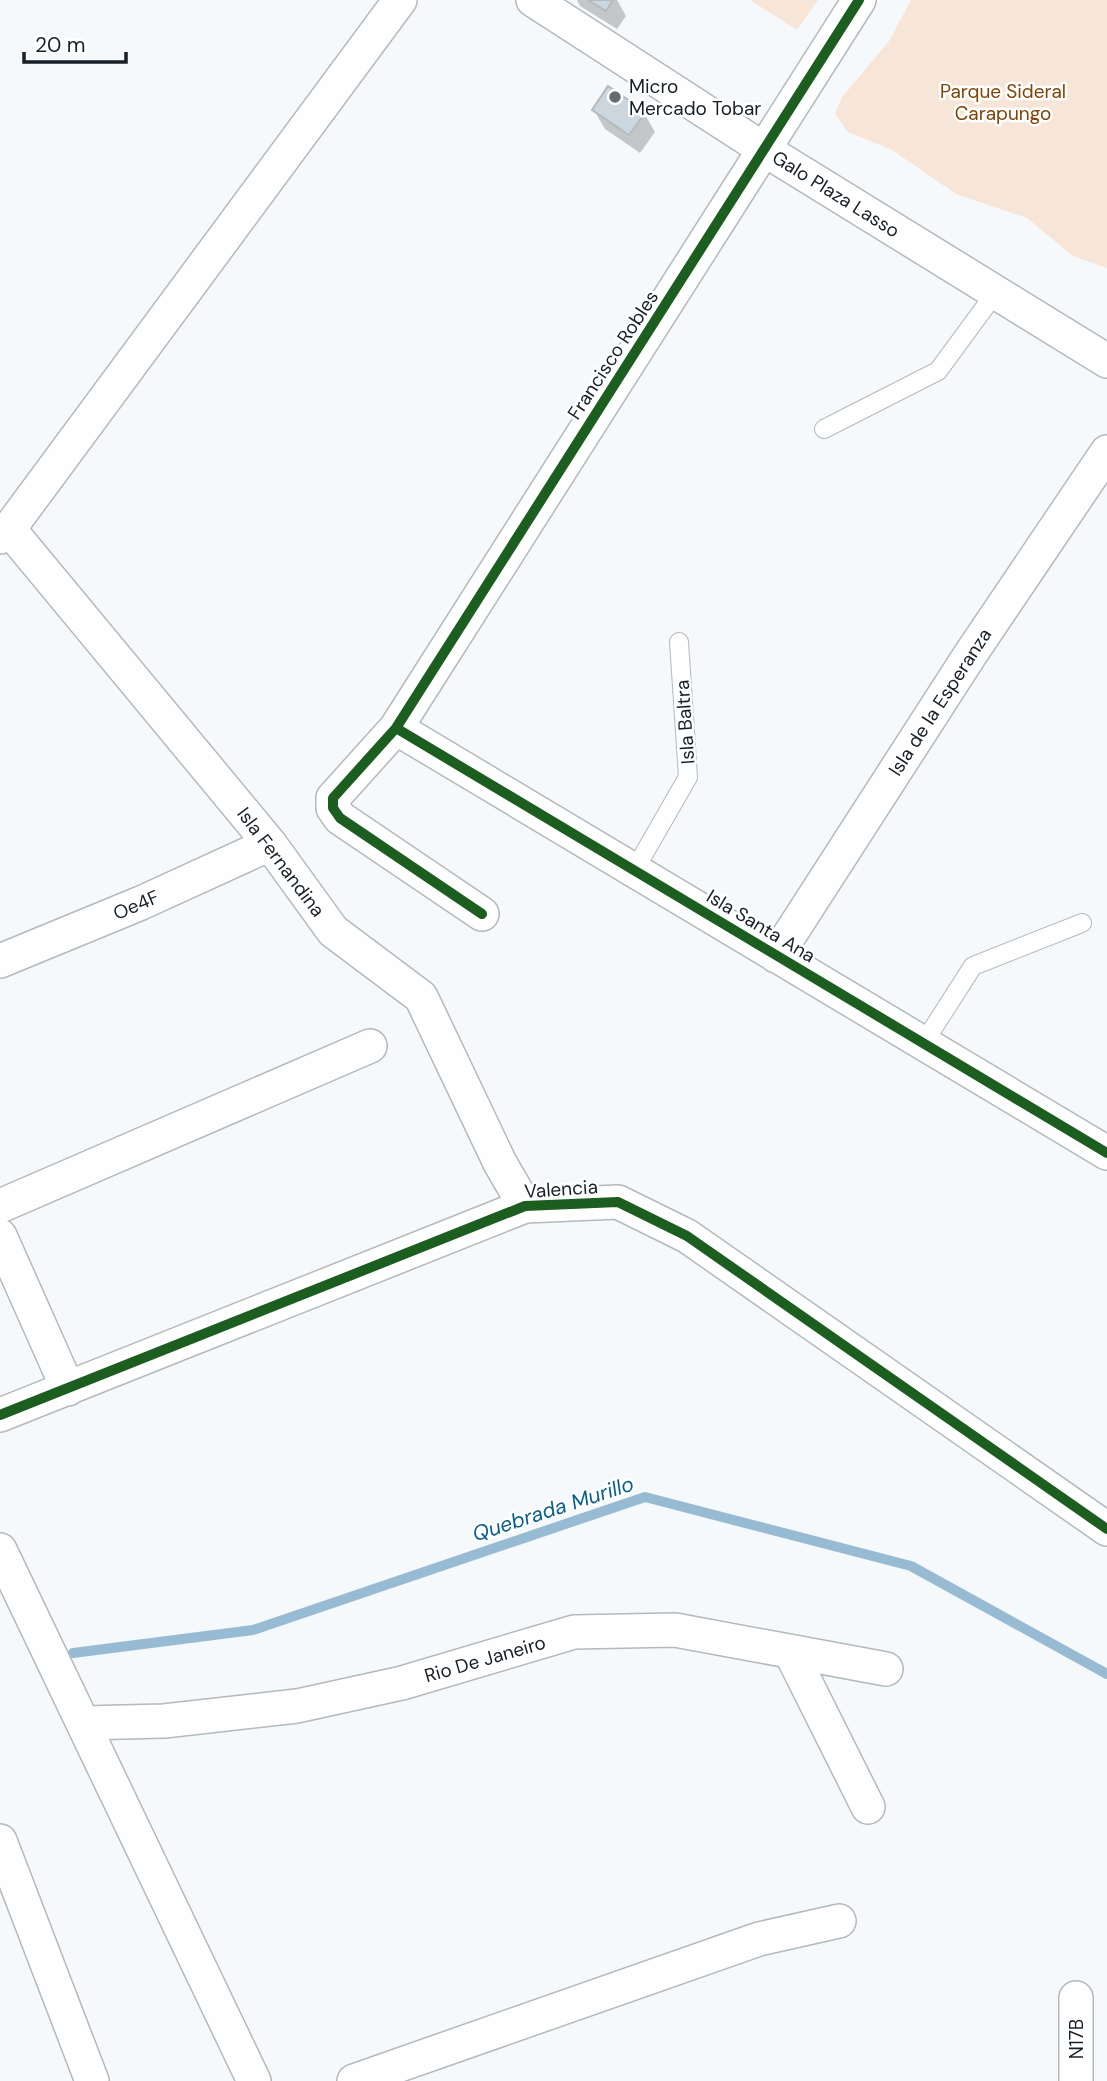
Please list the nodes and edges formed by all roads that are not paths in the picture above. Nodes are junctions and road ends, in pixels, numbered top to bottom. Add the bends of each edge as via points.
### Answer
1 (400, 0) edge
2 (533, 0) edge
3 (859, 0) edge
4 (765, 150) junction
5 (996, 292) junction
6 (1107, 361) edge
7 (824, 429) dead end
8 (1107, 452) edge
9 (5, 533) edge
10 (679, 642) dead end
11 (396, 729) junction
12 (270, 844) junction
13 (634, 870) junction
14 (482, 914) dead end
15 (1082, 923) dead end
16 (776, 956) junction
17 (0, 961) edge
18 (923, 1044) junction
19 (370, 1046) dead end
20 (1107, 1153) edge
21 (0, 1206) edge
22 (525, 1206) junction
23 (0, 1236) edge
24 (68, 1388) junction
25 (0, 1415) edge
26 (1107, 1529) edge
27 (0, 1550) edge
28 (790, 1651) junction
29 (886, 1669) dead end
30 (84, 1723) junction
31 (869, 1807) dead end
32 (0, 1841) edge
33 (839, 1921) dead end
34 (1076, 1997) dead end
35 (92, 2081) edge
36 (254, 2081) edge
37 (354, 2081) edge
38 (1076, 2081) edge

1 - 9 street
2 - 4 street, Galo Plaza Lasso
3 - 4 street, Francisco Robles
4 - 5 street, Galo Plaza Lasso
4 - 11 street, Francisco Robles
5 - 6 street, Galo Plaza Lasso
5 - 7 lane via 938,370
8 - 16 street, Isla de la Esperanza
9 - 12 street, Isla Fernandina
10 - 13 lane, Isla Baltra via 688,778
11 - 13 street, Isla Santa Ana
11 - 14 street, Francisco Robles via 333,798 333,807 340,818
12 - 17 street, Oe4F
12 - 22 street, Isla Fernandina via 333,931 421,997
13 - 16 street, Isla Santa Ana
15 - 18 lane via 973,966
16 - 18 street, Isla Santa Ana
18 - 20 street, Isla Santa Ana
19 - 21 street
22 - 24 street, Valencia
22 - 26 street, Valencia via 618,1202 687,1236
23 - 24 street
24 - 25 street, Valencia
27 - 30 street
28 - 29 street, Rio De Janeiro
28 - 30 street, Rio De Janeiro via 675,1630 574,1632 402,1683 297,1706 164,1721
28 - 31 street
30 - 36 street
32 - 35 street
33 - 37 street via 759,1939
34 - 38 street, N17B

